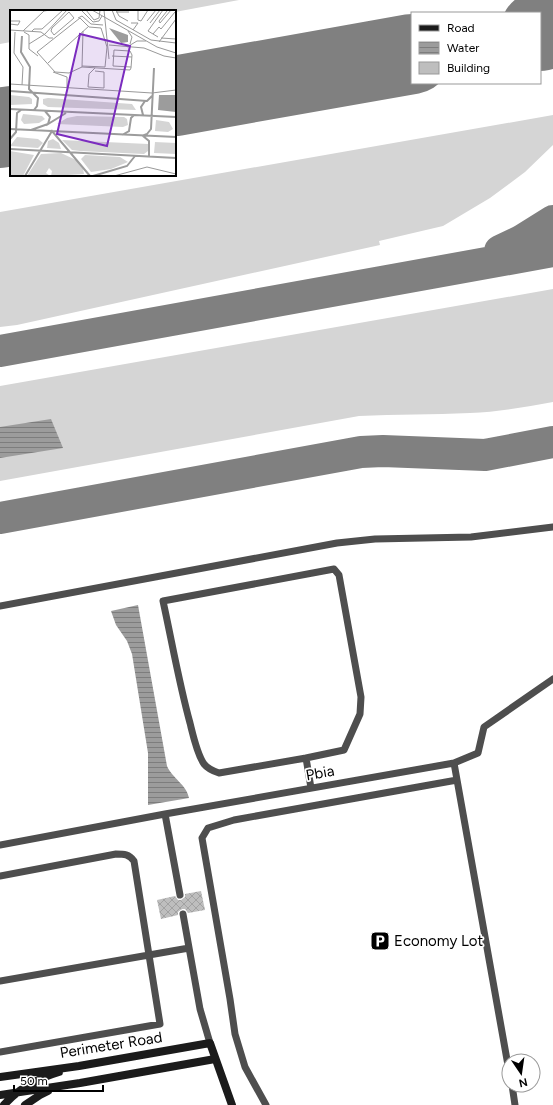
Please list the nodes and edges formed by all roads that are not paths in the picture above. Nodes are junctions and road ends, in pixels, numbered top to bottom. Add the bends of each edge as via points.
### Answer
1 (553, 527) edge
2 (0, 606) edge
3 (553, 679) edge
4 (306, 758) junction
5 (454, 763) junction
6 (457, 780) junction
7 (311, 788) junction
8 (165, 814) junction
9 (0, 845) edge
10 (0, 876) edge
11 (180, 895) dead end
12 (183, 914) dead end
13 (189, 948) junction
14 (148, 955) junction
15 (0, 981) edge
16 (210, 1043) junction
17 (0, 1052) edge
18 (506, 1053) edge
19 (215, 1059) junction
20 (79, 1066) junction
21 (0, 1077) edge
22 (58, 1087) junction
23 (16, 1093) junction
24 (513, 1093) edge
25 (0, 1095) edge
26 (4, 1105) edge
27 (25, 1105) edge
28 (232, 1105) edge
29 (266, 1105) edge
30 (515, 1105) edge

1 - 2 lane via 471,537 375,539 337,543
3 - 5 lane, Pbia via 484,727 478,754
4 - 4 lane via 344,750 360,714 361,697 339,575 334,569 163,601 184,700 202,762 212,771 219,773
4 - 7 lane
5 - 6 lane
5 - 7 lane, Pbia
6 - 18 lane
6 - 29 lane via 234,820 208,828 202,838 234,1034 245,1067
7 - 8 lane, Pbia
8 - 9 lane, Pbia
8 - 11 lane
10 - 14 lane via 116,854 130,856 134,861
12 - 13 lane
13 - 14 lane
13 - 16 lane via 200,1009
14 - 15 lane
14 - 17 lane via 160,1024
16 - 19 street
16 - 20 street, Perimeter Road
19 - 22 street, Perimeter Road
19 - 28 street
20 - 21 street, Perimeter Road
20 - 23 street via 33,1082
22 - 23 street, Perimeter Road
22 - 27 street
23 - 25 street, Perimeter Road
23 - 26 street
24 - 30 lane

